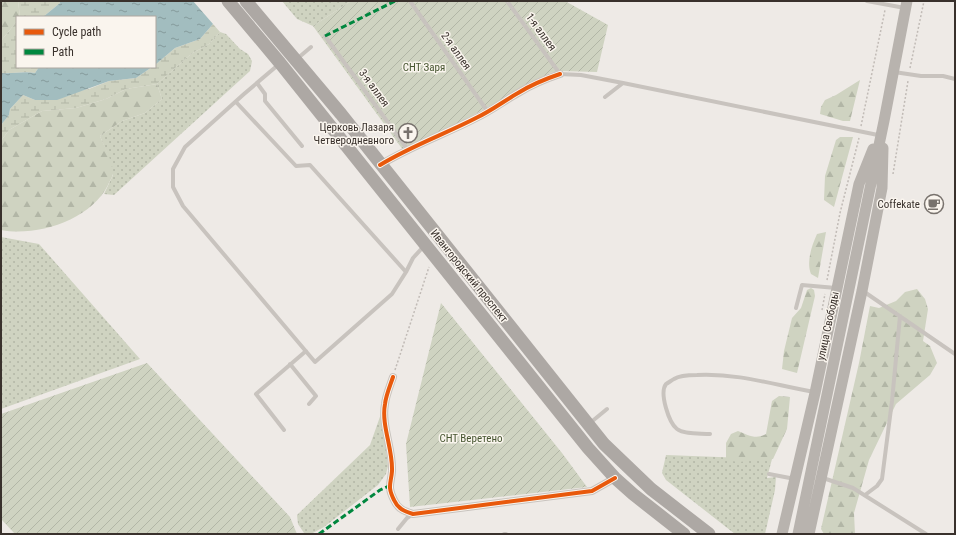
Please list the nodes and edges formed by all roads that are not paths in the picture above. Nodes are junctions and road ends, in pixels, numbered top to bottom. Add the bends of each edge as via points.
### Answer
1 (228, 1) edge
2 (246, 1) edge
3 (410, 1) edge
4 (507, 1) edge
5 (867, 1) edge
6 (906, 5) edge
7 (324, 36) dead end
8 (311, 48) dead end
9 (296, 60) junction
10 (280, 63) junction
11 (893, 72) junction
12 (560, 74) junction
13 (955, 79) edge
14 (257, 83) junction
15 (623, 83) junction
16 (605, 97) dead end
17 (236, 102) junction
18 (488, 112) junction
19 (884, 120) junction
20 (878, 135) junction
21 (302, 146) dead end
22 (408, 150) junction
23 (380, 165) junction
24 (425, 245) junction
25 (406, 272) junction
26 (836, 288) junction
27 (862, 291) junction
28 (796, 308) dead end
29 (900, 316) junction
30 (306, 351) junction
31 (955, 354) edge
32 (290, 364) junction
33 (393, 377) road end
34 (815, 392) junction
35 (309, 404) dead end
36 (607, 409) dead end
37 (588, 424) junction
38 (284, 430) dead end
39 (710, 434) dead end
40 (770, 474) dead end
41 (615, 478) junction
42 (822, 478) junction
43 (795, 479) junction
44 (865, 495) junction
45 (413, 514) junction
46 (398, 529) dead end
47 (684, 534) edge
48 (709, 534) edge
49 (782, 534) edge
50 (798, 534) edge
51 (809, 534) edge
52 (926, 534) edge

1 - 10 highway, Ивангородский проспект
2 - 9 highway, Ивангородский проспект
3 - 18 lane, 2-я аллея
4 - 12 lane, 1-я аллея
5 - 6 lane
6 - 11 main road, улица Свободы
7 - 22 lane, 3-я аллея
8 - 9 lane
9 - 23 highway, Ивангородский проспект
10 - 14 lane
10 - 24 highway, Ивангородский проспект
11 - 13 lane
11 - 19 main road, улица Свободы
12 - 15 lane
12 - 18 street via 518,93
14 - 17 lane
14 - 21 lane via 265,94 265,102
15 - 16 lane
15 - 20 lane
17 - 25 lane via 296,166 310,165
17 - 30 lane via 185,147 173,169 173,187 183,206
18 - 22 street
19 - 20 main road, улица Свободы
19 - 27 main road, улица Свободы via 882,188
19 - 50 main road, улица Свободы
20 - 26 main road, улица Свободы via 859,184
22 - 23 street
23 - 37 highway, Ивангородский проспект
24 - 25 lane via 413,258
24 - 41 highway, Ивангородский проспект
25 - 30 lane via 392,294 315,362
26 - 28 lane via 802,284
26 - 34 main road, улица Свободы
27 - 29 lane
27 - 42 main road, улица Свободы
29 - 31 lane
29 - 44 lane via 882,478 877,486
30 - 32 lane
32 - 35 lane via 316,396
32 - 38 lane via 256,394
33 - 45 street via 384,404 392,471 389,486 394,502 402,510
34 - 39 lane via 727,375 691,375 674,378 666,384 664,400 677,429
34 - 43 main road, улица Свободы
36 - 37 lane
37 - 48 highway, Ивангородский проспект via 604,444 651,489
40 - 43 lane
41 - 45 street via 592,491
41 - 47 highway, Ивангородский проспект
42 - 44 lane via 853,488
42 - 51 main road, улица Свободы
43 - 49 main road, улица Свободы
44 - 52 lane
45 - 46 lane

